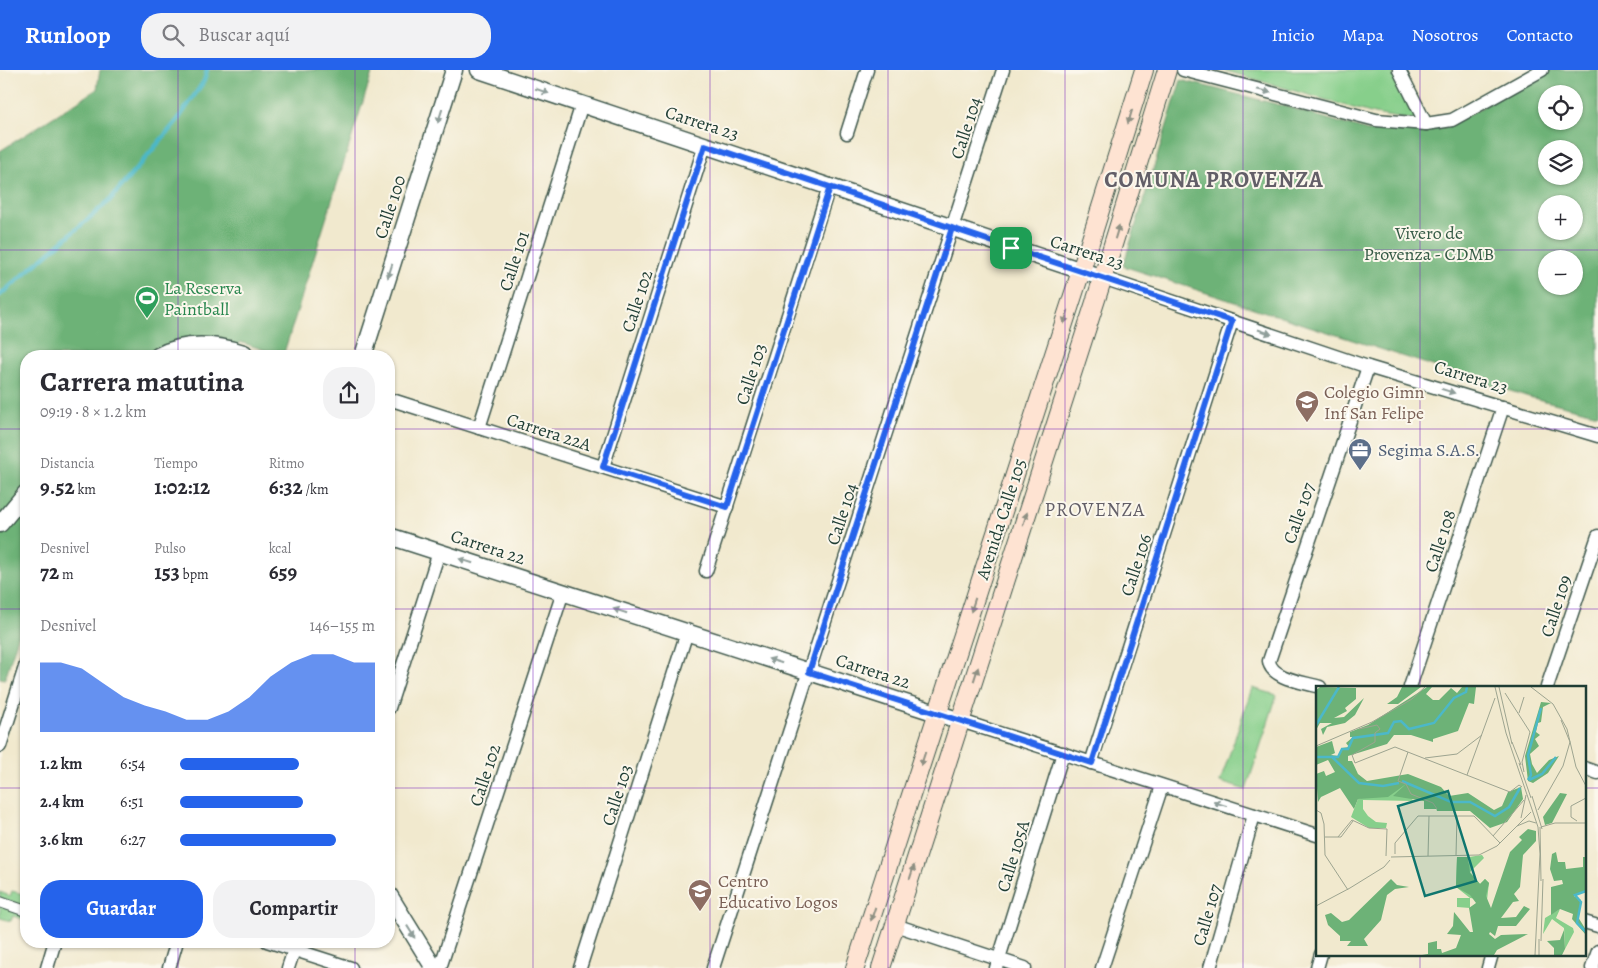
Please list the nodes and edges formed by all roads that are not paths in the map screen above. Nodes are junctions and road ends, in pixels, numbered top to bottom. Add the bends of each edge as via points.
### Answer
1 (454, 70) edge
2 (480, 70) edge
3 (867, 70) edge
4 (1003, 70) edge
5 (1144, 70) edge
6 (1166, 70) edge
7 (1183, 70) edge
8 (1399, 70) edge
9 (1542, 70) edge
10 (582, 104) junction
11 (1426, 124) junction
12 (847, 133) dead end
13 (705, 145) junction
14 (830, 187) junction
15 (952, 228) junction
16 (1081, 271) junction
17 (1103, 278) junction
18 (1232, 321) junction
19 (173, 350) edge
20 (232, 350) edge
21 (365, 350) edge
22 (1368, 367) junction
23 (395, 401) edge
24 (1503, 407) junction
25 (479, 428) junction
26 (1598, 436) edge
27 (603, 467) junction
28 (20, 500) edge
29 (727, 507) junction
30 (0, 524) edge
31 (1598, 536) edge
32 (395, 538) edge
33 (439, 552) junction
34 (706, 571) dead end
35 (563, 592) junction
36 (687, 632) junction
37 (809, 672) junction
38 (20, 683) edge
39 (1317, 686) edge
40 (1410, 686) edge
41 (1548, 686) edge
42 (395, 689) edge
43 (938, 713) junction
44 (961, 721) junction
45 (0, 746) edge
46 (1063, 753) junction
47 (1092, 763) junction
48 (1586, 769) edge
49 (1598, 773) edge
50 (1162, 786) junction
51 (1254, 815) junction
52 (1316, 835) edge
53 (0, 902) edge
54 (395, 905) edge
55 (20, 909) edge
56 (895, 925) junction
57 (53, 948) edge
58 (176, 948) edge
59 (288, 948) edge
60 (294, 950) junction
61 (1598, 951) edge
62 (1321, 956) edge
63 (997, 964) edge
64 (47, 968) edge
65 (169, 968) edge
66 (288, 968) edge
67 (351, 968) edge
68 (434, 968) edge
69 (440, 968) edge
70 (580, 968) edge
71 (713, 968) edge
72 (855, 968) edge
73 (881, 968) edge
74 (1025, 968) edge
75 (1102, 968) edge
76 (1210, 968) edge
77 (1317, 968) edge
78 (1592, 968) edge

1 -> 21 street, Calle 100
2 -> 10 street, Carrera 23
3 - 12 street
4 - 15 street, Calle 104
5 -> 16 main road, Avenida Calle 105
17 -> 6 main road, Avenida Calle 105
7 -> 11 street via 1376,120
8 - 11 street
9 - 11 street via 1452,120
10 - 13 street, Carrera 23
10 - 25 street, Calle 101
13 - 14 street, Carrera 23
13 - 27 street, Calle 102
14 - 15 street, Carrera 23
14 - 29 street, Calle 103
15 - 16 street, Carrera 23
15 - 37 street, Calle 104
16 - 17 street, Carrera 23
16 -> 43 main road, Avenida Calle 105
17 - 18 street, Carrera 23
44 -> 17 main road, Avenida Calle 105
18 -> 22 street, Carrera 23
18 - 47 street, Calle 106
19 - 20 street via 219,346
22 -> 24 street, Carrera 23
22 - 39 street, Calle 107 via 1269,660 1273,670 1282,676
23 - 25 street, Carrera 22A
24 - 26 street, Carrera 23
24 - 40 street, Calle 108
25 - 27 street, Carrera 22A
27 - 29 street, Carrera 22A
28 - 30 street
29 - 34 street, Calle 103
31 - 41 street, Calle 109
32 - 33 street, Carrera 22
35 -> 33 street, Carrera 22
33 - 42 street
36 -> 35 street, Carrera 22
35 - 69 street, Calle 102
37 -> 36 street, Carrera 22
36 - 70 street, Calle 103
37 - 43 street, Carrera 22
37 - 71 street, Calle 104
38 - 45 street
43 - 44 street, Carrera 22
43 -> 72 main road, Avenida Calle 105
44 - 46 street, Carrera 22
56 -> 44 main road, Avenida Calle 105
46 - 47 street, Carrera 22
46 - 63 street, Calle 105A
47 - 50 street, Carrera 22
48 - 49 street
51 -> 50 street, Carrera 22
50 - 75 street
51 - 52 street, Carrera 22
51 - 76 street, Calle 107
53 - 55 street
54 -> 68 street
56 - 63 street
56 - 73 main road, Avenida Calle 105
57 - 64 street
58 - 65 street
59 - 60 street
60 - 66 street
60 - 67 street
61 - 78 street
62 - 77 street
63 - 74 street

